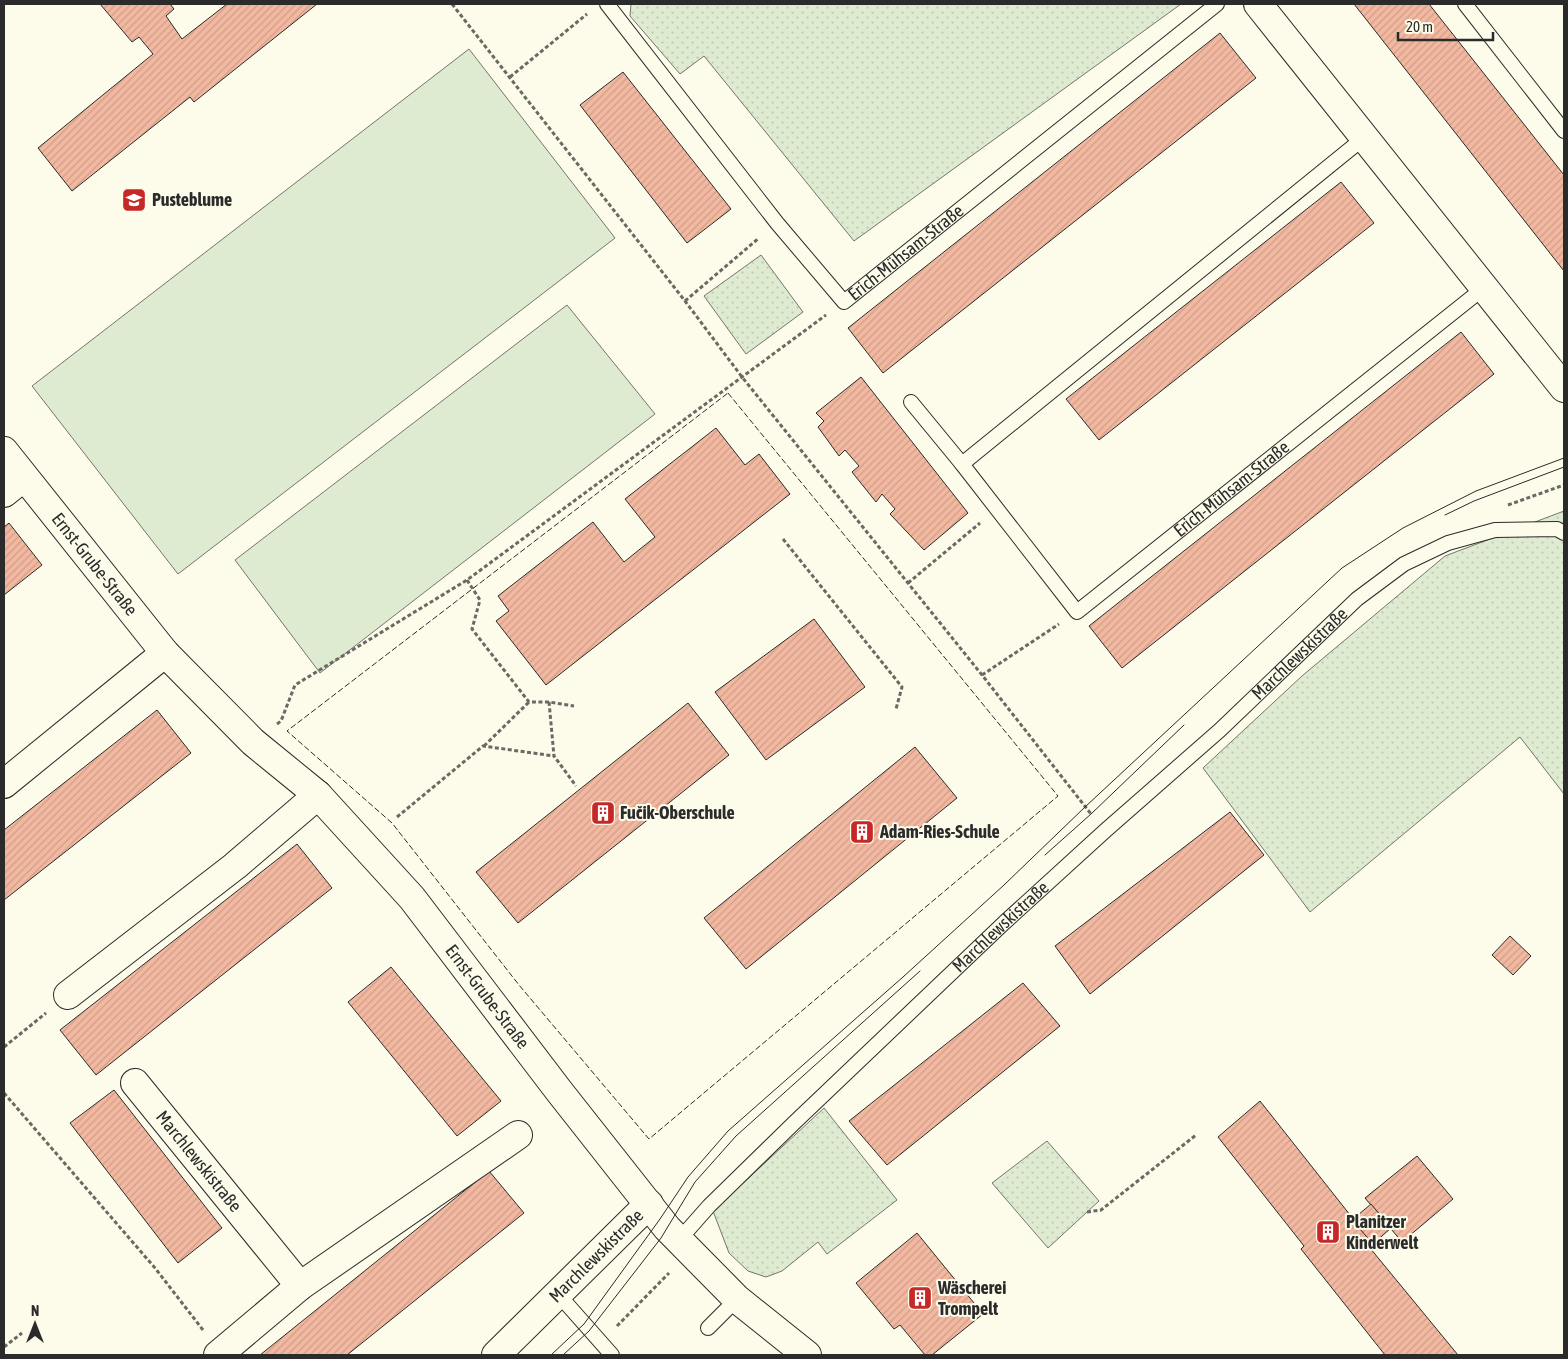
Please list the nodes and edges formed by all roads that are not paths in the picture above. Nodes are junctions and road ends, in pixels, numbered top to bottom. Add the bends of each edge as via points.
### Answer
1 (607, 4) edge
2 (1217, 4) edge
3 (1258, 4) edge
4 (1464, 4) edge
5 (1564, 131) edge
6 (1365, 137) junction
7 (1485, 287) junction
8 (1564, 386) edge
9 (911, 402) dead end
10 (4, 451) edge
11 (962, 464) junction
12 (14, 485) edge
13 (1564, 533) edge
14 (165, 652) junction
15 (4, 784) edge
16 (318, 795) junction
17 (68, 995) road end
18 (135, 1083) dead end
19 (518, 1135) dead end
20 (649, 1204) junction
21 (679, 1240) junction
22 (300, 1286) junction
23 (558, 1294) junction
24 (737, 1299) junction
25 (708, 1328) dead end
26 (219, 1354) edge
27 (496, 1355) edge
28 (612, 1355) edge
29 (807, 1355) edge

1 - 2 lane, Erich-Mühsam-Straße via 777,223 844,302
3 - 6 street
4 - 5 lane
6 - 7 street
6 - 11 lane
7 - 8 street
7 - 11 lane, Erich-Mühsam-Straße via 1078,612
9 - 11 lane
10 - 12 street, Ernst-Grube-Straße
12 - 14 street, Ernst-Grube-Straße
13 - 21 lane, Marchlewskistraße via 1557,529 1495,530 1448,543 1404,564 1357,598 1220,730 1005,922 795,1122
14 - 15 street
14 - 16 street, Ernst-Grube-Straße via 253,742
16 - 17 street via 235,866
16 - 20 street, Ernst-Grube-Straße via 412,898 558,1091
18 - 22 street, Marchlewskistraße
19 - 22 street
20 - 21 street, Marchlewskistraße
20 - 23 street, Marchlewskistraße
21 - 24 street
22 - 26 street
23 - 27 street, Marchlewskistraße
23 - 28 lane
24 - 25 lane
24 - 29 street

